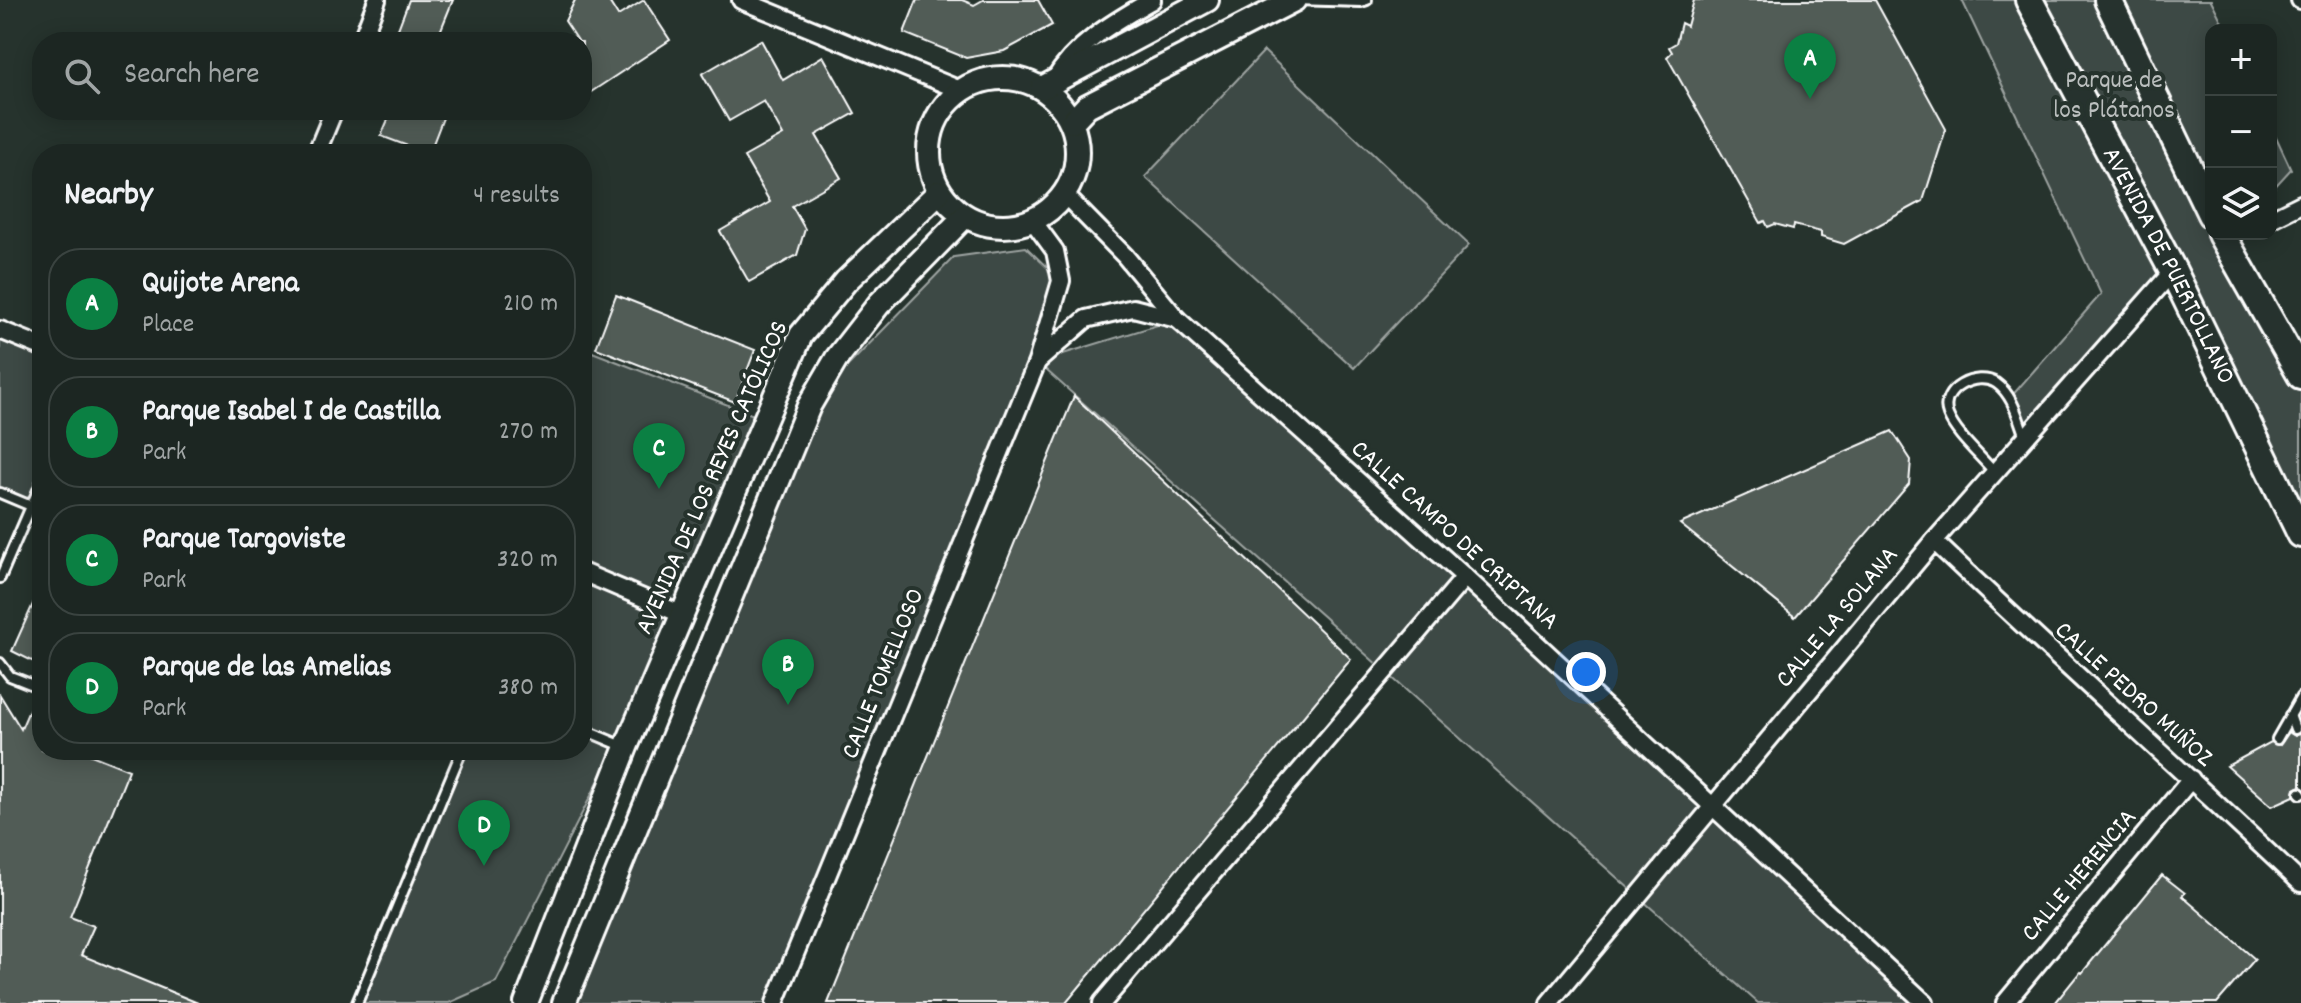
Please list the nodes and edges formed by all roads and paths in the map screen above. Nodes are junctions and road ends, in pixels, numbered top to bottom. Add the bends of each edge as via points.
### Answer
1 (377, 0) edge
2 (741, 0) edge
3 (1152, 0) edge
4 (1207, 0) edge
5 (1294, 0) edge
6 (1367, 0) edge
7 (2029, 0) edge
8 (2108, 0) edge
9 (365, 32) edge
10 (1048, 85) junction
11 (960, 90) junction
12 (330, 120) edge
13 (1072, 122) junction
14 (320, 144) edge
15 (939, 192) junction
16 (1065, 195) junction
17 (2205, 202) edge
18 (2301, 204) edge
19 (2277, 216) edge
20 (964, 217) junction
21 (1033, 221) junction
22 (2230, 240) edge
23 (2173, 271) junction
24 (1177, 319) junction
25 (0, 330) edge
26 (32, 343) edge
27 (1037, 362) junction
28 (2301, 375) edge
29 (2025, 437) junction
30 (1994, 472) junction
31 (0, 493) edge
32 (31, 506) joint
33 (2301, 534) edge
34 (1934, 541) junction
35 (592, 576) edge
36 (1465, 577) junction
37 (0, 578) edge
38 (683, 615) junction
39 (0, 663) edge
40 (32, 685) edge
41 (2301, 697) edge
42 (2290, 715) junction
43 (2295, 729) dead end
44 (592, 733) edge
45 (2277, 739) dead end
46 (626, 747) junction
47 (458, 760) edge
48 (2191, 779) junction
49 (1713, 806) junction
50 (2301, 883) edge
51 (357, 1003) edge
52 (526, 1003) edge
53 (564, 1003) edge
54 (775, 1003) edge
55 (1102, 1003) edge
56 (1549, 1003) edge
57 (1925, 1003) edge
58 (2005, 1003) edge

1 - 9 street
2 - 11 street
3 - 10 street via 1096,35 1065,61
4 - 10 main road
5 - 6 lane
5 - 13 main road via 1087,106
7 - 23 highway, AVENIDA DE PUERTOLLANO
8 - 17 highway
10 - 11 main road via 1011,77
10 - 13 main road
11 - 15 main road via 937,116 930,134 930,173
12 - 14 street
13 - 16 main road via 1078,153
15 - 20 main road
15 - 38 main road, AVENIDA DE LOS REYES CATÓLICOS via 846,281 801,335
16 - 21 main road
16 - 24 street, CALLE CAMPO DE CRIPTANA
18 - 19 street
20 - 21 main road via 1007,228
20 - 53 main road via 879,304 837,358 809,406
21 - 27 street, CALLE TOMELLOSO via 1055,251 1061,281
22 - 28 highway
23 - 29 street, CALLE LA SOLANA
23 - 33 highway, AVENIDA DE PUERTOLLANO
24 - 27 street, CALLE TOMELLOSO via 1133,308 1086,319
24 - 36 street, CALLE CAMPO DE CRIPTANA
25 - 26 street
27 - 54 street, CALLE TOMELLOSO
29 - 30 street, CALLE LA SOLANA
29 - 30 lane via 2010,398 1986,378 1949,394 1945,403 1952,423
30 - 34 street, CALLE LA SOLANA
31 - 32 lane
32 - 37 lane
34 - 48 street, CALLE PEDRO MUÑOZ
34 - 49 street, CALLE LA SOLANA
35 - 38 street
36 - 49 street, CALLE CAMPO DE CRIPTANA
36 - 55 street
38 - 46 main road, AVENIDA DE LOS REYES CATÓLICOS
39 - 40 lane via 10,676
41 - 42 lane
42 - 43 lane
42 - 45 lane
44 - 46 lane
46 - 52 main road, AVENIDA DE LOS REYES CATÓLICOS
47 - 51 lane
48 - 50 street, CALLE PEDRO MUÑOZ
48 - 58 street, CALLE HERENCIA
49 - 56 street, CALLE LA SOLANA
49 - 57 street, CALLE CAMPO DE CRIPTANA

